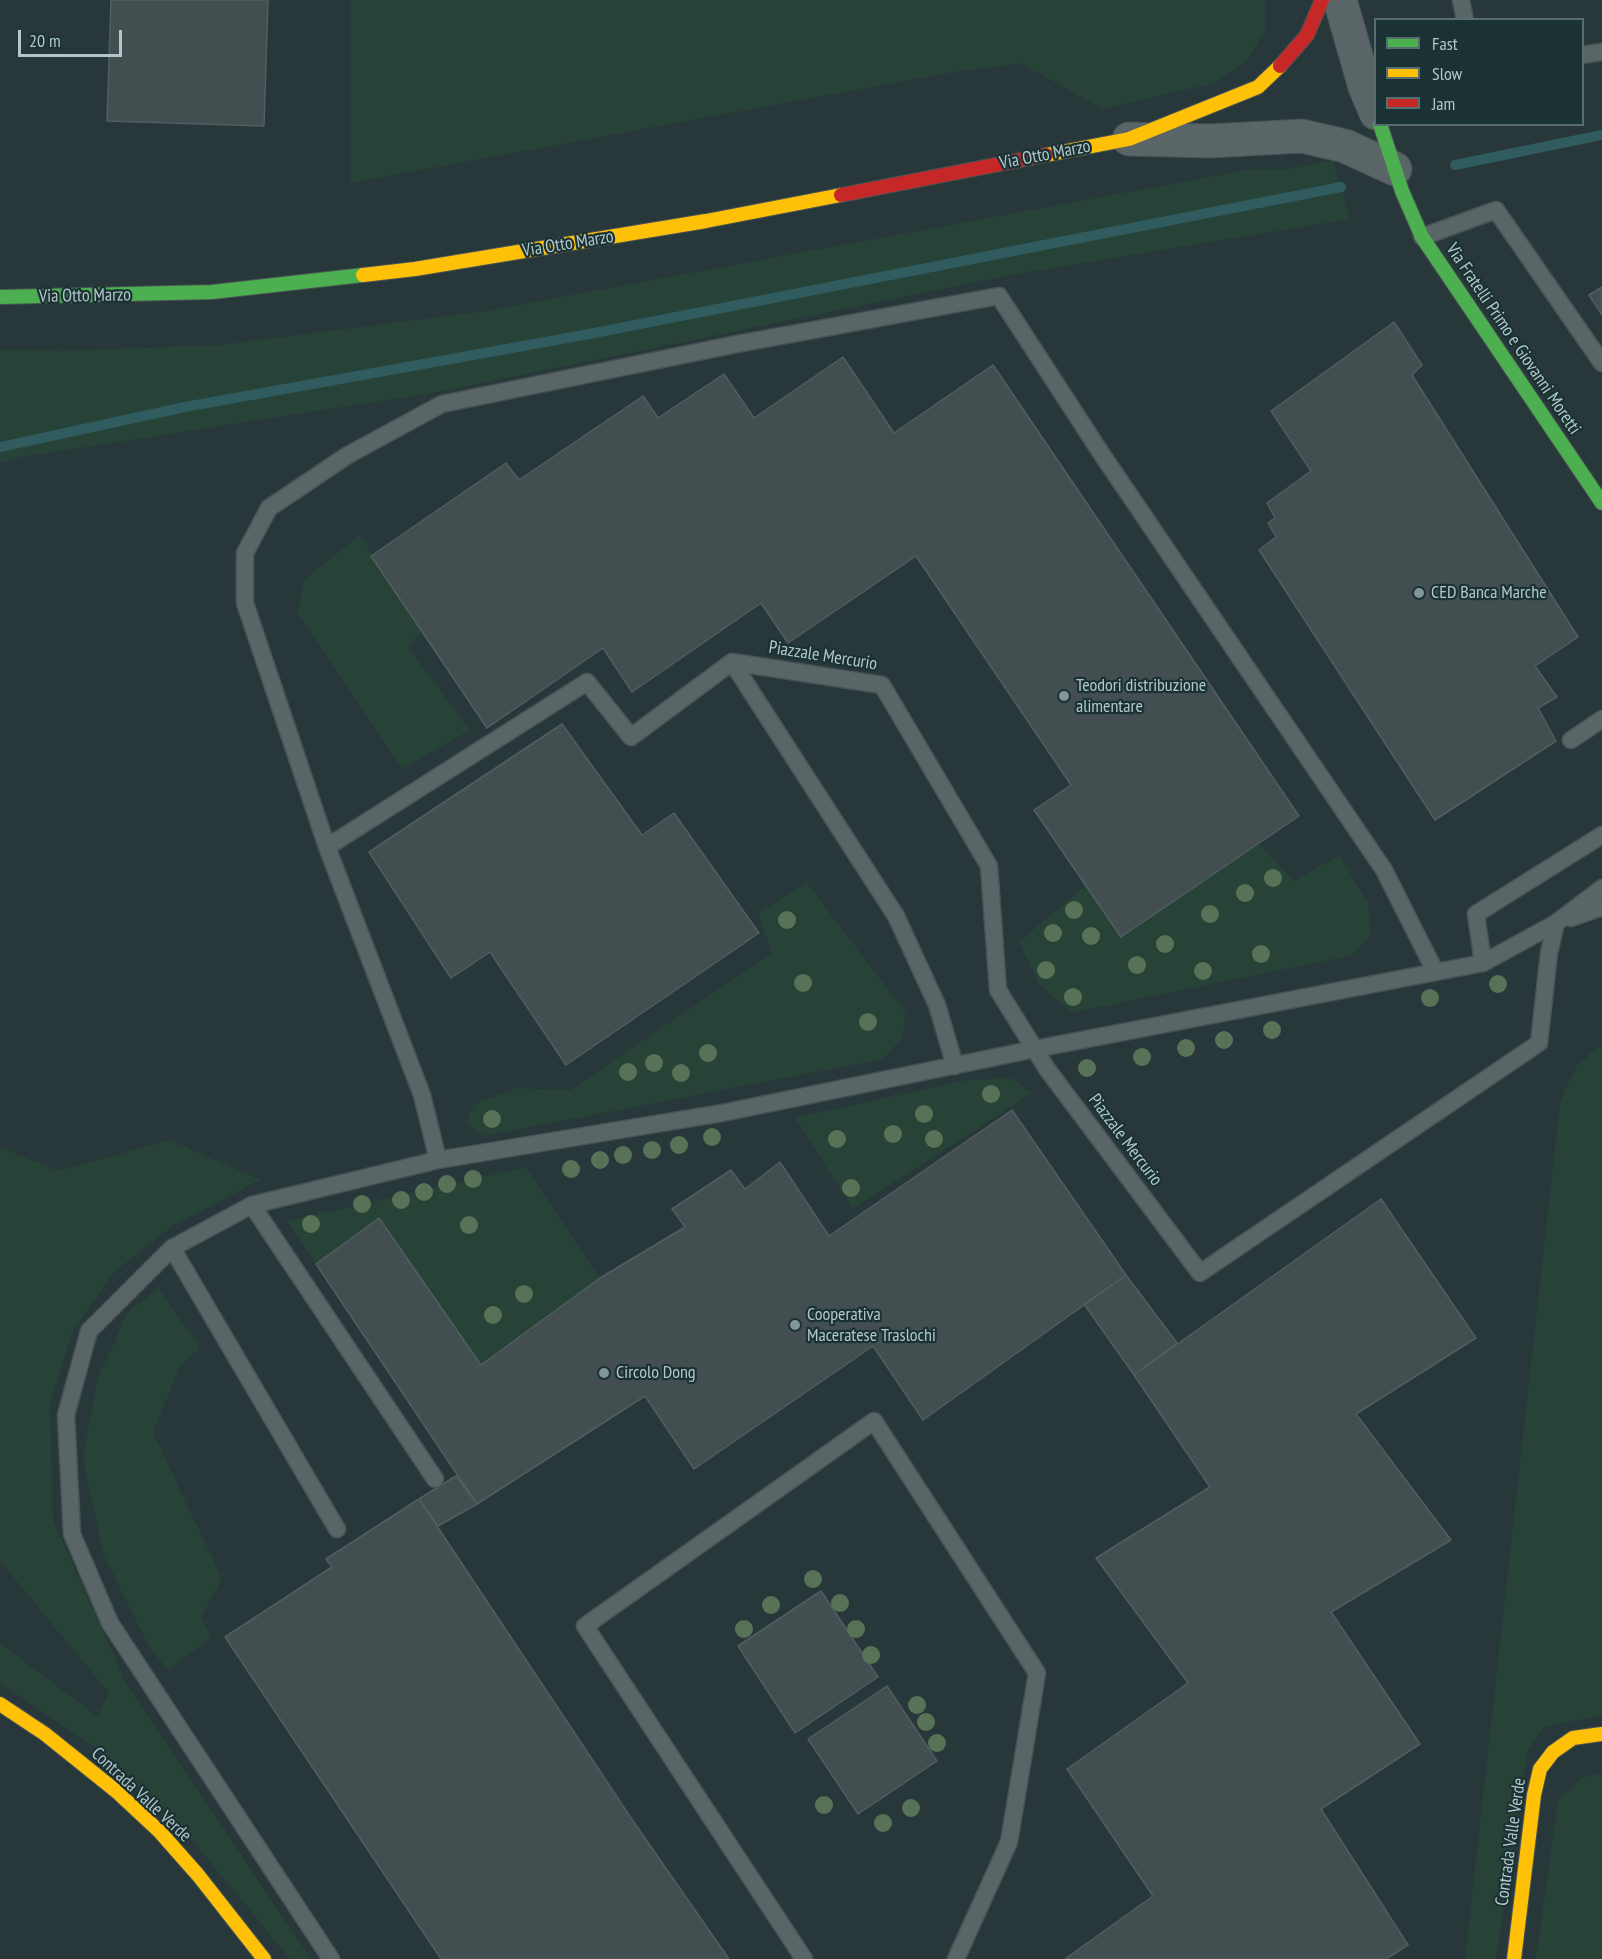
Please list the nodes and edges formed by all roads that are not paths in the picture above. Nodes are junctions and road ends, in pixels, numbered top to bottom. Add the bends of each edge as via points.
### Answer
1 (1322, 0) edge
2 (1340, 0) edge
3 (1461, 0) edge
4 (1465, 18) edge
5 (1602, 52) edge
6 (1584, 55) edge
7 (1374, 108) edge
8 (1380, 126) edge
9 (1129, 139) junction
10 (1390, 166) junction
11 (1422, 237) junction
12 (0, 297) edge
13 (1602, 363) edge
14 (1602, 503) edge
15 (732, 662) junction
16 (1602, 719) edge
17 (1571, 740) dead end
18 (1602, 835) edge
19 (327, 847) junction
20 (1602, 888) edge
21 (1602, 907) edge
22 (1556, 923) junction
23 (1484, 963) junction
24 (1435, 971) junction
25 (1035, 1049) junction
26 (955, 1066) junction
27 (438, 1160) junction
28 (252, 1205) junction
29 (172, 1248) junction
30 (435, 1479) dead end
31 (337, 1529) dead end
32 (0, 1704) edge
33 (1602, 1734) edge
34 (264, 1959) edge
35 (331, 1959) edge
36 (804, 1959) edge
37 (956, 1959) edge
38 (1514, 1959) edge

1 - 9 street, Via Otto Marzo via 1307,35 1258,87
2 - 7 street
3 - 4 lane
5 - 6 lane
8 - 10 street, Via Fratelli Primo e Giovanni Moretti
9 - 10 street, Via Otto Marzo via 1210,141 1302,136 1346,146
9 - 12 street, Via Otto Marzo via 706,221 415,269 212,292
10 - 11 street, Via Fratelli Primo e Giovanni Moretti
11 - 13 lane via 1496,210
11 - 14 street, Via Fratelli Primo e Giovanni Moretti
15 - 19 lane via 631,737 587,682
15 - 25 lane, Piazzale Mercurio via 882,685 989,866 998,990
15 - 26 lane via 896,916 937,1005
16 - 17 lane
18 - 23 lane via 1476,914
19 - 24 lane via 245,603 245,553 269,508 348,455 442,404 999,296 1384,870
19 - 27 lane via 422,1095
20 - 22 lane
21 - 22 lane
22 - 23 lane
22 - 25 lane, Piazzale Mercurio via 1539,1044 1200,1273
23 - 24 lane
24 - 25 lane
25 - 26 lane
26 - 27 lane via 722,1113
27 - 28 lane
28 - 29 lane
28 - 30 lane
29 - 31 lane
29 - 35 lane via 89,1330 66,1415 72,1534 110,1623
32 - 34 street, Contrada Valle Verde via 45,1734 160,1832
33 - 38 street, Contrada Valle Verde via 1573,1738 1553,1752 1540,1769
36 - 37 lane via 585,1626 874,1421 1037,1673 1009,1842

